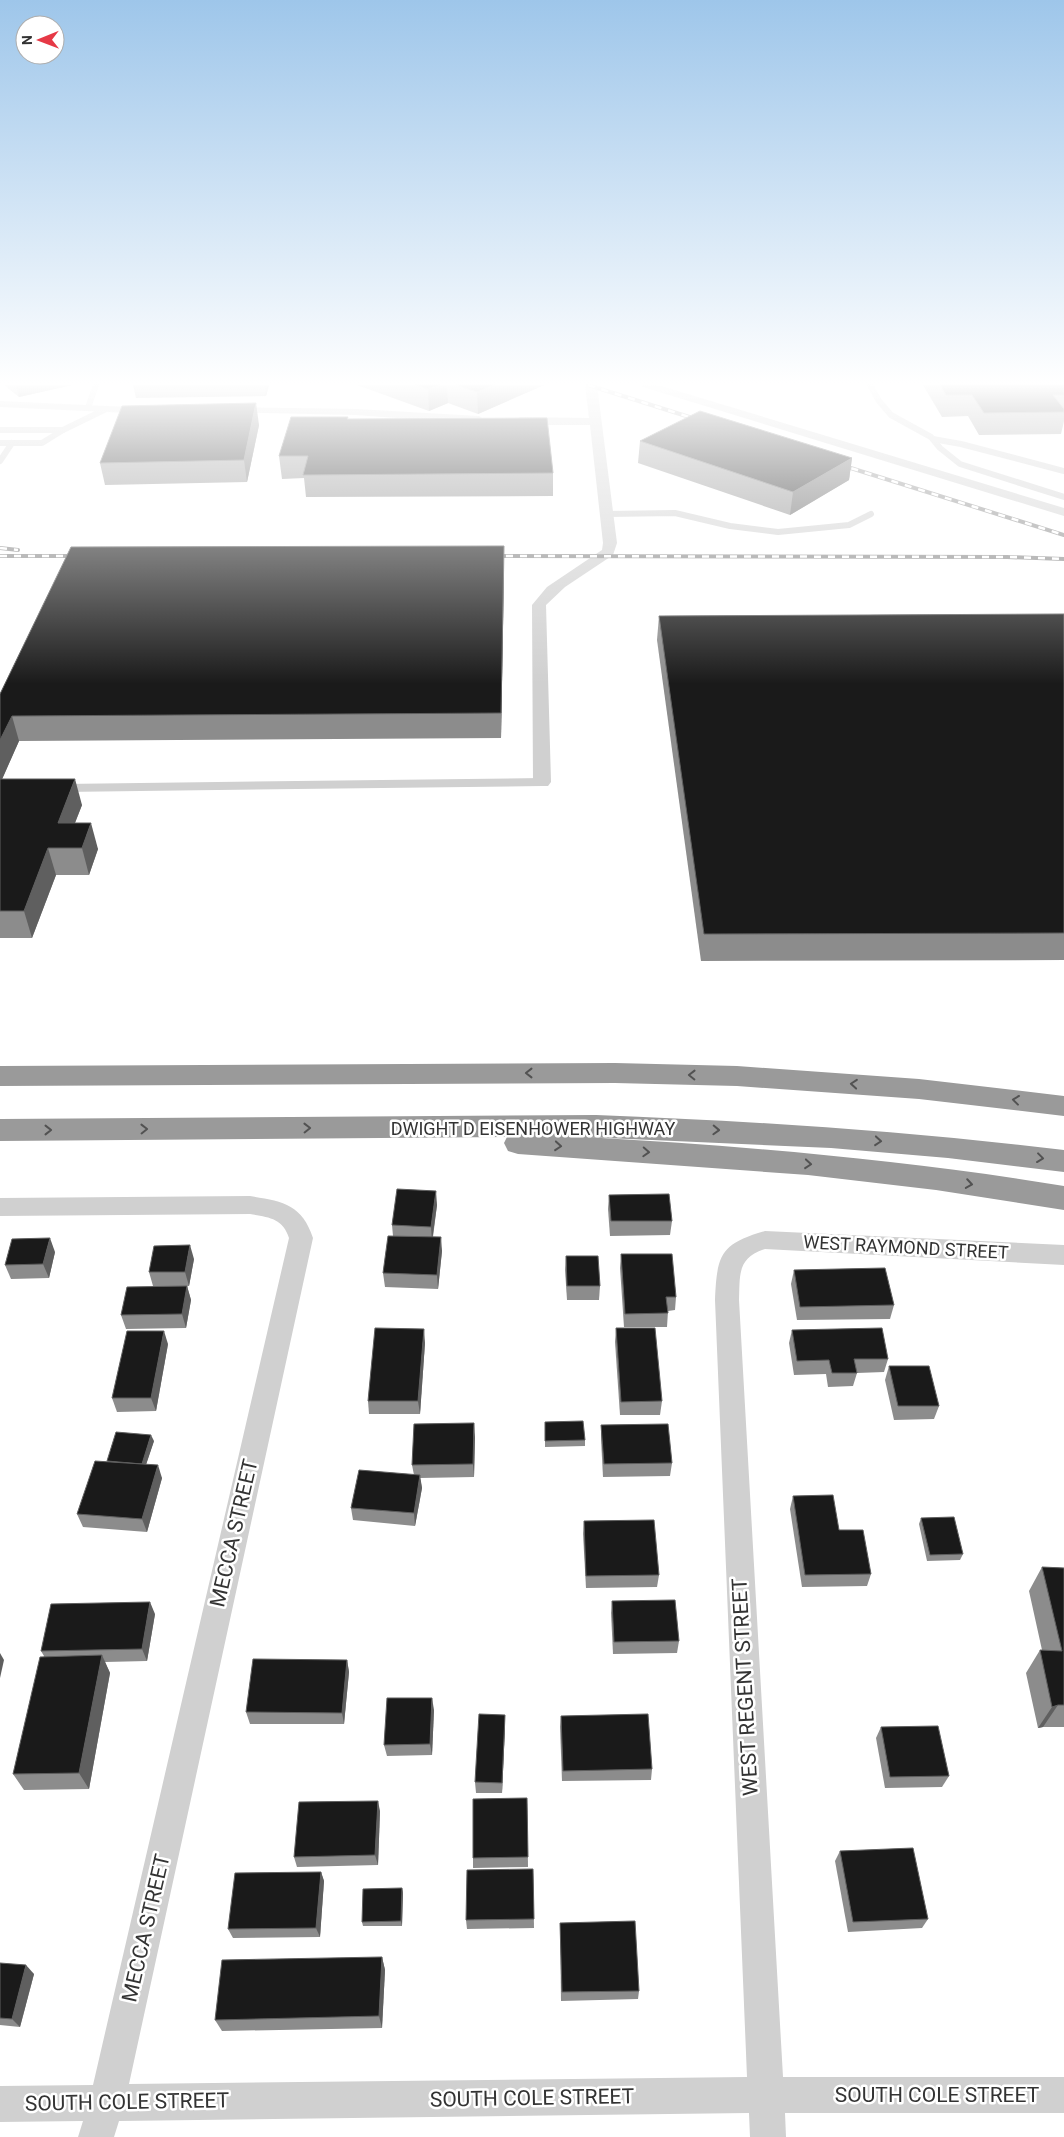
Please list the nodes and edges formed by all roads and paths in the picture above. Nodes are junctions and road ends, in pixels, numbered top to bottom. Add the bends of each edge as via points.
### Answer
1 (603, 485) edge
2 (974, 485) edge
3 (1025, 485) edge
4 (1064, 497) edge
5 (1064, 512) edge
6 (606, 514) junction
7 (872, 514) dead end
8 (542, 782) joint
9 (50, 788) edge
10 (0, 1076) edge
11 (1064, 1106) edge
12 (335, 1127) junction
13 (0, 1130) edge
14 (1064, 1161) edge
15 (1064, 1198) edge
16 (0, 1207) edge
17 (748, 1246) joint
18 (1064, 1255) edge
19 (1064, 2094) edge
20 (766, 2095) junction
21 (107, 2102) junction
22 (0, 2104) edge
23 (96, 2137) edge
24 (768, 2137) edge

1 - 6 street
2 - 5 street
3 - 4 lane
6 - 7 lane via 675,513 730,526 778,532 849,525
6 - 8 street via 608,552 545,594 538,609
8 - 9 lane
11 -> 10 highway via 919,1089 737,1076 615,1073
13 -> 12 highway, DWIGHT D EISENHOWER HIGHWAY
12 -> 14 highway, DWIGHT D EISENHOWER HIGHWAY via 596,1126 727,1131 896,1142
12 -> 15 highway via 822,1165
16 - 21 street, MECCA STREET via 250,1205 292,1217 301,1238
17 - 18 street, WEST RAYMOND STREET via 765,1240
17 - 20 street, WEST REGENT STREET via 739,1250 730,1264 727,1300
19 - 20 street, SOUTH COLE STREET
20 - 21 street, SOUTH COLE STREET
20 - 24 street, WEST REGENT STREET
21 - 22 street, SOUTH COLE STREET
21 - 23 street, MECCA STREET

